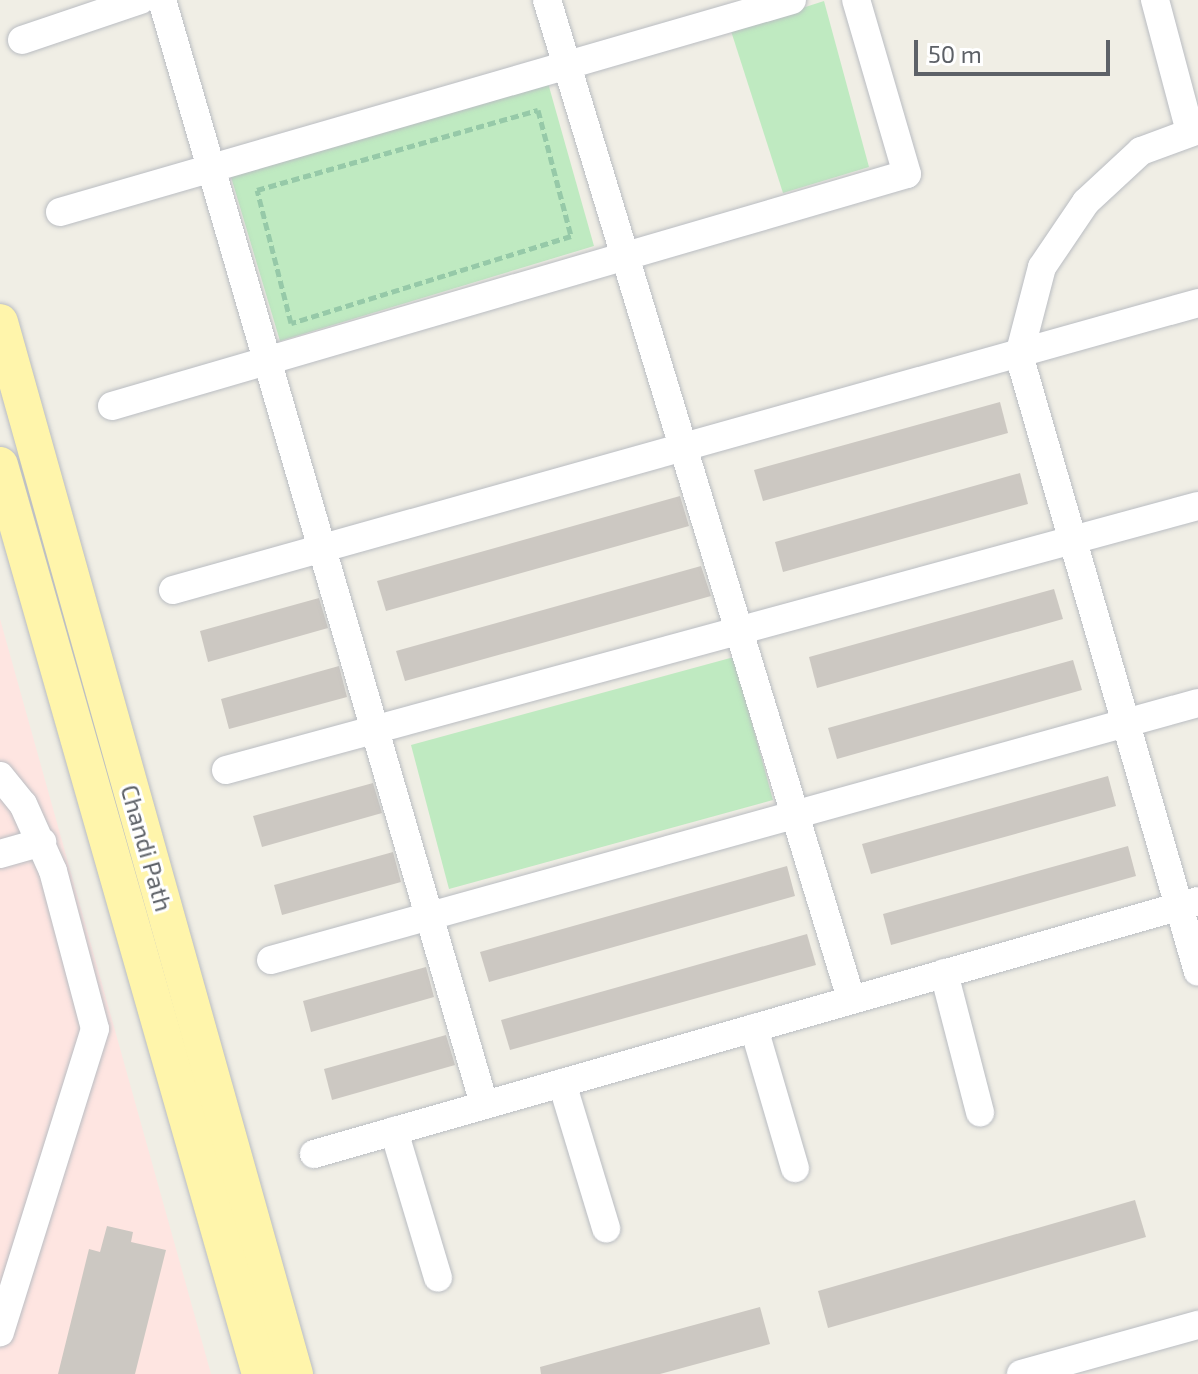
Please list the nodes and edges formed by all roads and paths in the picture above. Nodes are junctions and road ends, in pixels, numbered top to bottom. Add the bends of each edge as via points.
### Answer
1 (140, 0) edge
2 (162, 0) edge
3 (547, 0) edge
4 (792, 0) edge
5 (856, 0) edge
6 (1155, 0) edge
7 (22, 40) dead end
8 (567, 66) junction
9 (1194, 131) edge
10 (210, 166) junction
11 (60, 212) dead end
12 (625, 257) junction
13 (1198, 303) edge
14 (0, 322) edge
15 (291, 323) joint
16 (1019, 355) junction
17 (267, 361) junction
18 (112, 406) dead end
19 (683, 447) junction
20 (0, 465) edge
21 (1198, 506) edge
22 (1072, 543) junction
23 (322, 548) junction
24 (173, 590) dead end
25 (739, 630) junction
26 (1198, 703) edge
27 (1127, 723) junction
28 (374, 729) junction
29 (226, 770) dead end
30 (0, 776) edge
31 (795, 815) junction
32 (42, 842) junction
33 (0, 854) edge
34 (1189, 904) edge
35 (429, 916) junction
36 (271, 960) dead end
37 (1198, 972) edge
38 (944, 973) junction
39 (851, 999) junction
40 (754, 1028) junction
41 (562, 1083) junction
42 (484, 1104) junction
43 (980, 1112) dead end
44 (394, 1131) junction
45 (314, 1154) dead end
46 (795, 1168) dead end
47 (606, 1228) dead end
48 (438, 1278) dead end
49 (2, 1318) edge
50 (1198, 1325) edge
51 (1065, 1368) edge
52 (260, 1374) edge
53 (295, 1374) edge
54 (1021, 1374) edge

1 - 7 street
2 - 10 street
3 - 8 street
4 - 8 street
5 - 12 street via 907,174
6 - 9 street
8 - 10 street
8 - 12 street
9 - 16 street via 1141,151 1086,202 1042,267
10 - 11 street
10 - 17 street
12 - 17 street
12 - 19 street
13 - 16 street
14 - 53 main road, Chandi Path
15 - 15 path via 257,190 538,110 571,236
16 - 19 street
16 - 22 street
17 - 18 street
17 - 23 street
19 - 23 street
19 - 25 street
20 - 52 main road, Chandi Path
21 - 22 street
22 - 25 street
22 - 27 street
23 - 24 street
23 - 28 street
25 - 28 street
25 - 31 street
26 - 27 street
27 - 31 street
27 - 34 street
28 - 29 street
28 - 35 street
30 - 32 street
31 - 35 street
31 - 39 street
32 - 33 street
32 - 49 street via 95,1029
34 - 37 street
34 - 38 street
35 - 36 street
35 - 42 street
38 - 39 street
38 - 43 street
39 - 40 street
40 - 41 street
40 - 46 street
41 - 42 street
41 - 47 street
42 - 44 street
44 - 45 street
44 - 48 street
50 - 51 street
51 - 54 street

